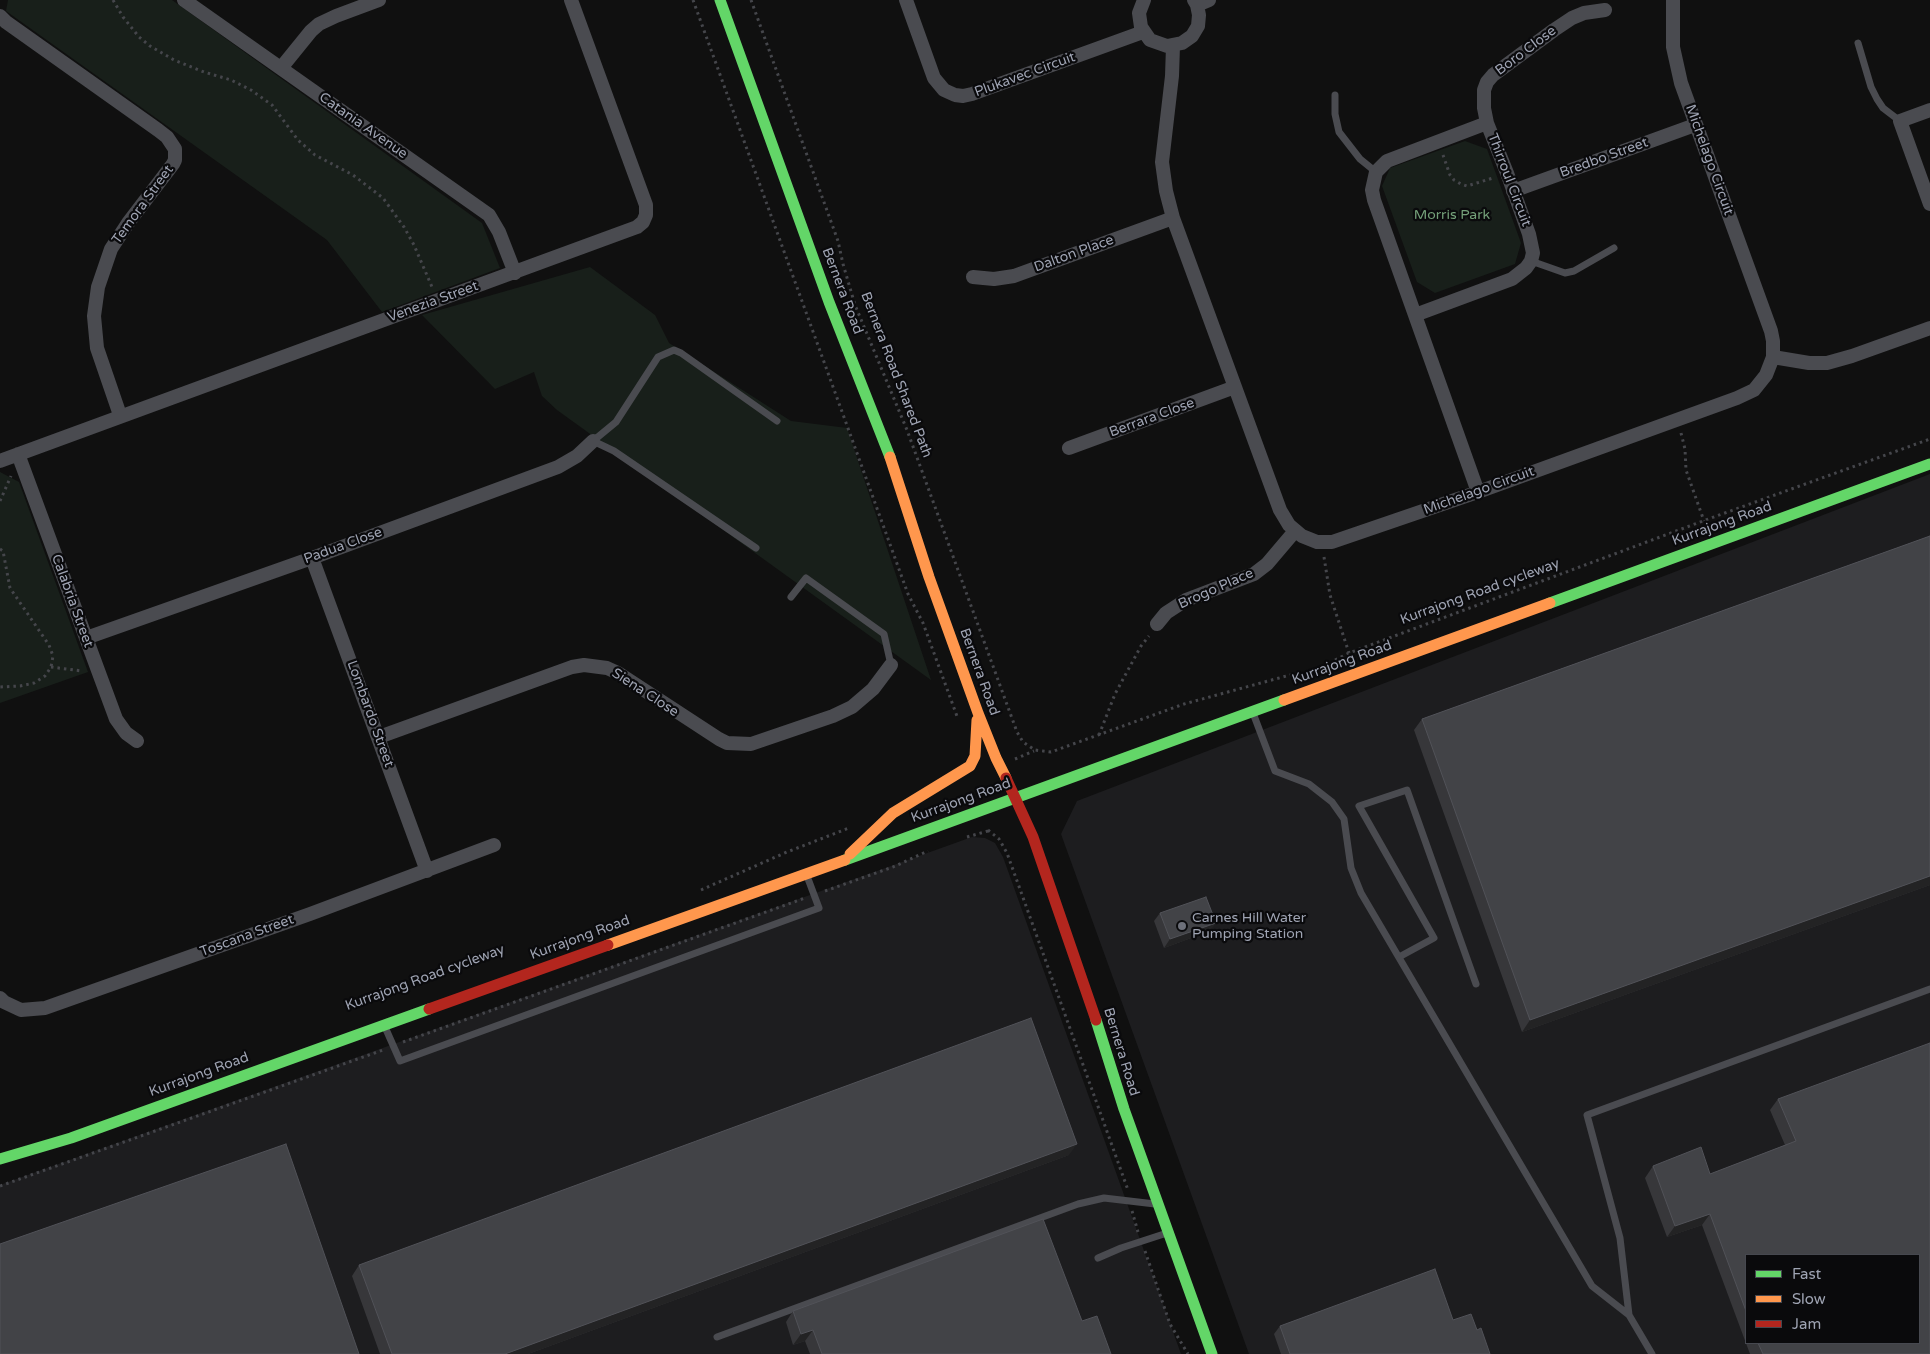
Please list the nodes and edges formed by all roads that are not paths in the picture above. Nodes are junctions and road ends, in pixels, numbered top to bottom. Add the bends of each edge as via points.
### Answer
1 (184, 0) edge
2 (379, 0) edge
3 (570, 0) edge
4 (720, 0) edge
5 (906, 0) edge
6 (1144, 0) edge
7 (1673, 0) edge
8 (1200, 2) edge
9 (1605, 10) dead end
10 (0, 16) edge
11 (1143, 32) junction
12 (1858, 43) dead end
13 (1173, 46) junction
14 (281, 68) junction
15 (1335, 95) dead end
16 (1930, 110) edge
17 (1900, 121) junction
18 (1487, 123) junction
19 (1695, 125) junction
20 (1376, 172) junction
21 (1514, 191) junction
22 (1930, 204) edge
23 (1173, 218) junction
24 (1614, 248) dead end
25 (1531, 261) junction
26 (515, 273) junction
27 (973, 277) dead end
28 (1415, 315) junction
29 (1930, 328) edge
30 (1773, 357) junction
31 (1235, 388) junction
32 (120, 416) junction
33 (776, 421) dead end
34 (593, 441) junction
35 (1069, 448) dead end
36 (18, 454) junction
37 (0, 461) edge
38 (1930, 464) edge
39 (1478, 492) junction
40 (1295, 531) junction
41 (756, 548) dead end
42 (312, 558) junction
43 (791, 597) dead end
44 (1157, 624) road end
45 (86, 638) junction
46 (891, 665) joint
47 (1252, 711) junction
48 (978, 713) junction
49 (379, 737) junction
50 (137, 741) dead end
51 (1016, 797) junction
52 (494, 845) dead end
53 (842, 861) junction
54 (427, 871) junction
55 (806, 873) junction
56 (1399, 957) junction
57 (1476, 984) dead end
58 (1930, 989) edge
59 (0, 998) edge
60 (384, 1025) junction
61 (0, 1159) edge
62 (1158, 1204) junction
63 (1168, 1232) junction
64 (1098, 1258) dead end
65 (1629, 1315) junction
66 (717, 1337) dead end
67 (1212, 1354) edge
68 (1652, 1354) edge

1 - 14 street, Catania Avenue
2 - 14 street via 320,24
3 - 26 street, Venezia Street via 646,205 646,215 643,222 628,232
4 - 48 main road, Bernera Road via 829,302 895,470
5 - 11 street, Plukavec Circuit via 934,78 944,90 955,95 972,94
6 - 11 street via 1139,13
7 - 19 street, Michelago Circuit via 1673,47
8 - 13 street via 1198,26 1192,36
9 - 18 street, Boro Close via 1572,18 1493,75 1487,82 1483,99
10 - 32 street, Temora Street via 158,130 175,149 176,160 111,249 98,287 94,316 97,348
11 - 13 street via 1157,44
12 - 17 lane via 1877,99 1882,108
13 - 23 street via 1172,84 1162,162
14 - 26 street, Catania Avenue via 489,214
15 - 20 lane via 1339,132
16 - 17 street
17 - 22 street
18 - 20 street, Thirroul Circuit via 1387,161
18 - 21 street, Thirroul Circuit
19 - 21 street, Bredbo Street
19 - 30 street, Michelago Circuit via 1768,322
20 - 28 street via 1372,190 1374,200
21 - 25 street, Thirroul Circuit via 1531,244
23 - 27 street, Dalton Place via 1014,276 994,280
23 - 31 street
24 - 25 lane via 1574,271 1564,273
25 - 28 street via 1512,279
26 - 32 street, Venezia Street
28 - 39 street
29 - 30 street via 1827,363 1809,364
30 - 39 street, Michelago Circuit via 1766,375 1754,390 1737,398
31 - 35 street, Berrara Close
31 - 40 street via 1280,510
32 - 36 street, Venezia Street
33 - 34 lane via 674,350 658,357 616,422
34 - 41 lane via 614,451
34 - 42 street, Padua Close via 558,466
36 - 37 street, Venezia Street
36 - 45 street, Calabria Street
38 - 47 main road, Kurrajong Road
39 - 40 street, Michelago Circuit via 1342,540 1322,542
40 - 44 street, Brogo Place via 1267,564 1254,574 1186,600 1166,613
42 - 45 street, Padua Close
42 - 49 street, Lombardo Street
43 - 46 lane via 806,578 884,634
45 - 50 street, Calabria Street via 116,719
46 - 49 street, Siena Close via 873,689 852,707 751,744 727,743 618,673 584,665
47 - 51 main road, Kurrajong Road
47 - 56 lane via 1275,771 1309,784 1332,802 1344,820 1350,868
48 - 51 main road, Bernera Road
48 - 53 main road via 975,756 970,766 893,814
49 - 54 street, Lombardo Street
51 - 53 main road, Kurrajong Road
51 - 62 main road, Bernera Road via 1081,974
52 - 54 street, Toscana Street
53 - 55 main road, Kurrajong Road
54 - 59 street, Toscana Street via 45,1008 21,1010
55 - 60 main road, Kurrajong Road
55 - 60 lane via 819,908 400,1061
56 - 57 lane via 1434,938 1359,806 1406,790
56 - 65 lane via 1592,1286
58 - 65 lane via 1587,1115 1620,1238
60 - 61 main road, Kurrajong Road via 70,1138
62 - 63 main road, Bernera Road
62 - 66 lane via 1104,1198 1078,1204
63 - 64 lane
63 - 67 main road, Bernera Road
65 - 68 lane

